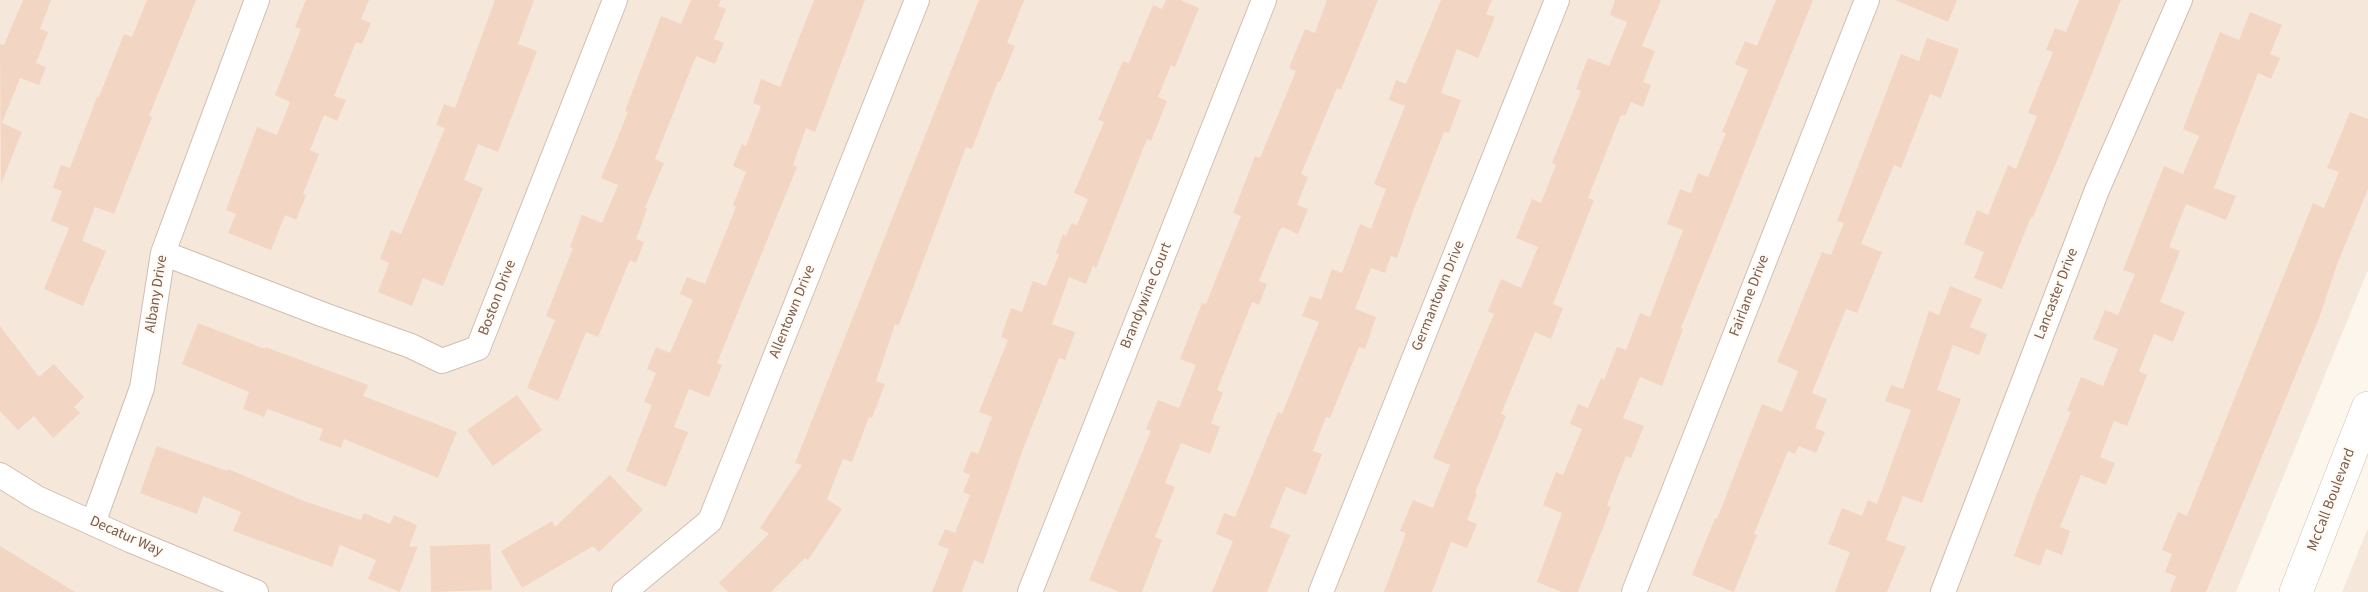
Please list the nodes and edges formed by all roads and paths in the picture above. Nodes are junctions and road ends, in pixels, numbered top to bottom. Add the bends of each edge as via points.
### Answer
1 (257, 0) edge
2 (615, 0) edge
3 (917, 0) edge
4 (1264, 0) edge
5 (1557, 0) edge
6 (1867, 0) edge
7 (2180, 0) edge
8 (163, 253) junction
9 (2368, 408) edge
10 (0, 475) edge
11 (93, 523) junction
12 (256, 592) edge
13 (624, 592) edge
14 (1030, 592) edge
15 (1322, 592) edge
16 (1634, 592) edge
17 (1943, 592) edge
18 (2296, 592) edge

1 - 8 street, Albany Drive
2 - 8 street, Boston Drive via 478,348 442,362 411,346
3 - 13 street, Allentown Drive via 710,521
4 - 14 street, Brandywine Court
5 - 15 street, Germantown Drive
6 - 16 street, Fairlane Drive
7 - 17 street, Lancaster Drive via 2093,201
8 - 11 street, Albany Drive via 142,388
9 - 18 main road, McCall Boulevard
10 - 11 street, Decatur Way via 37,498
11 - 12 street, Decatur Way

